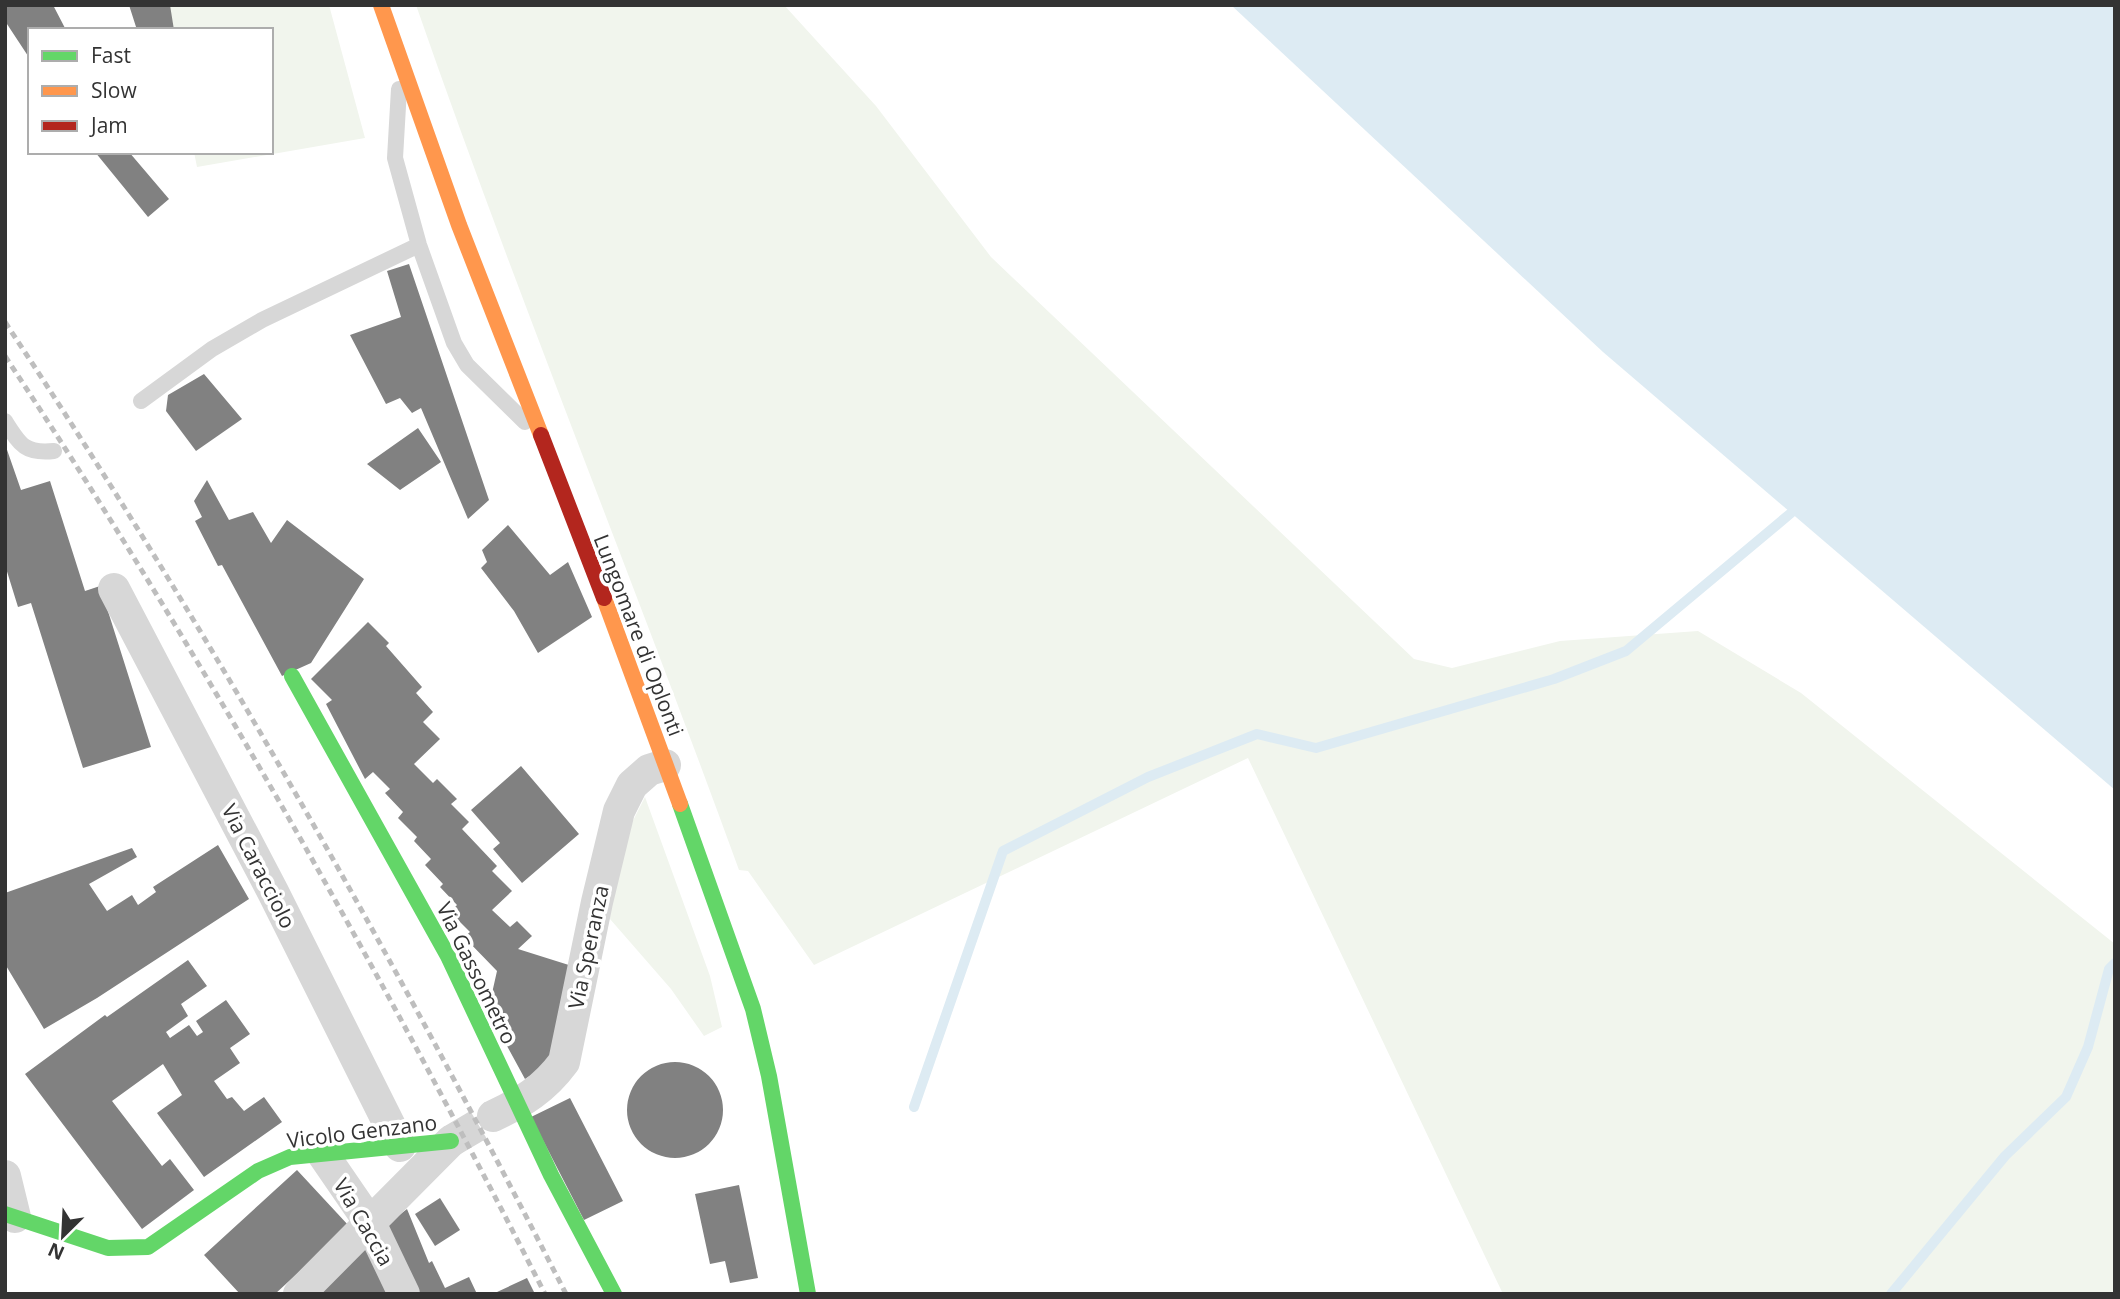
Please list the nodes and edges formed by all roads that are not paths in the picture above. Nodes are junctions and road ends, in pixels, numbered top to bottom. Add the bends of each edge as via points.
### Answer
1 (381, 5) edge
2 (401, 62) junction
3 (419, 245) junction
4 (141, 401) dead end
5 (5, 421) edge
6 (543, 440) junction
7 (54, 451) dead end
8 (114, 589) dead end
9 (292, 676) dead end
10 (665, 765) junction
11 (505, 1110) junction
12 (450, 1141) joint
13 (400, 1146) junction
14 (322, 1153) junction
15 (5, 1176) edge
16 (10, 1215) edge
17 (370, 1223) junction
18 (299, 1294) edge
19 (404, 1294) edge
20 (614, 1294) edge
21 (808, 1294) edge

1 - 2 street, Lungomare di Oplonti
2 - 3 lane via 395,158
2 - 6 street, Lungomare di Oplonti
3 - 4 lane via 262,320 212,349
3 - 6 lane via 454,343 467,365
5 - 7 lane via 18,442 36,453
6 - 10 street, Lungomare di Oplonti
8 - 13 street, Via Caracciolo
9 - 11 street, Via Gassometro via 448,956
10 - 11 street, Via Speranza via 649,770 632,786 619,811 564,1062 549,1083
10 - 21 street, Lungomare di Oplonti via 753,1009
11 - 20 street, Via Gassometro via 551,1175
12 - 13 street, Vicolo Genzano
12 - 17 street
13 - 14 street, Vicolo Genzano
14 - 16 street, Vicolo Genzano via 290,1157 258,1171 148,1247 108,1248
14 - 17 street, Via Caccia
15 - 16 street
17 - 18 street
17 - 19 street, Via Caccia

